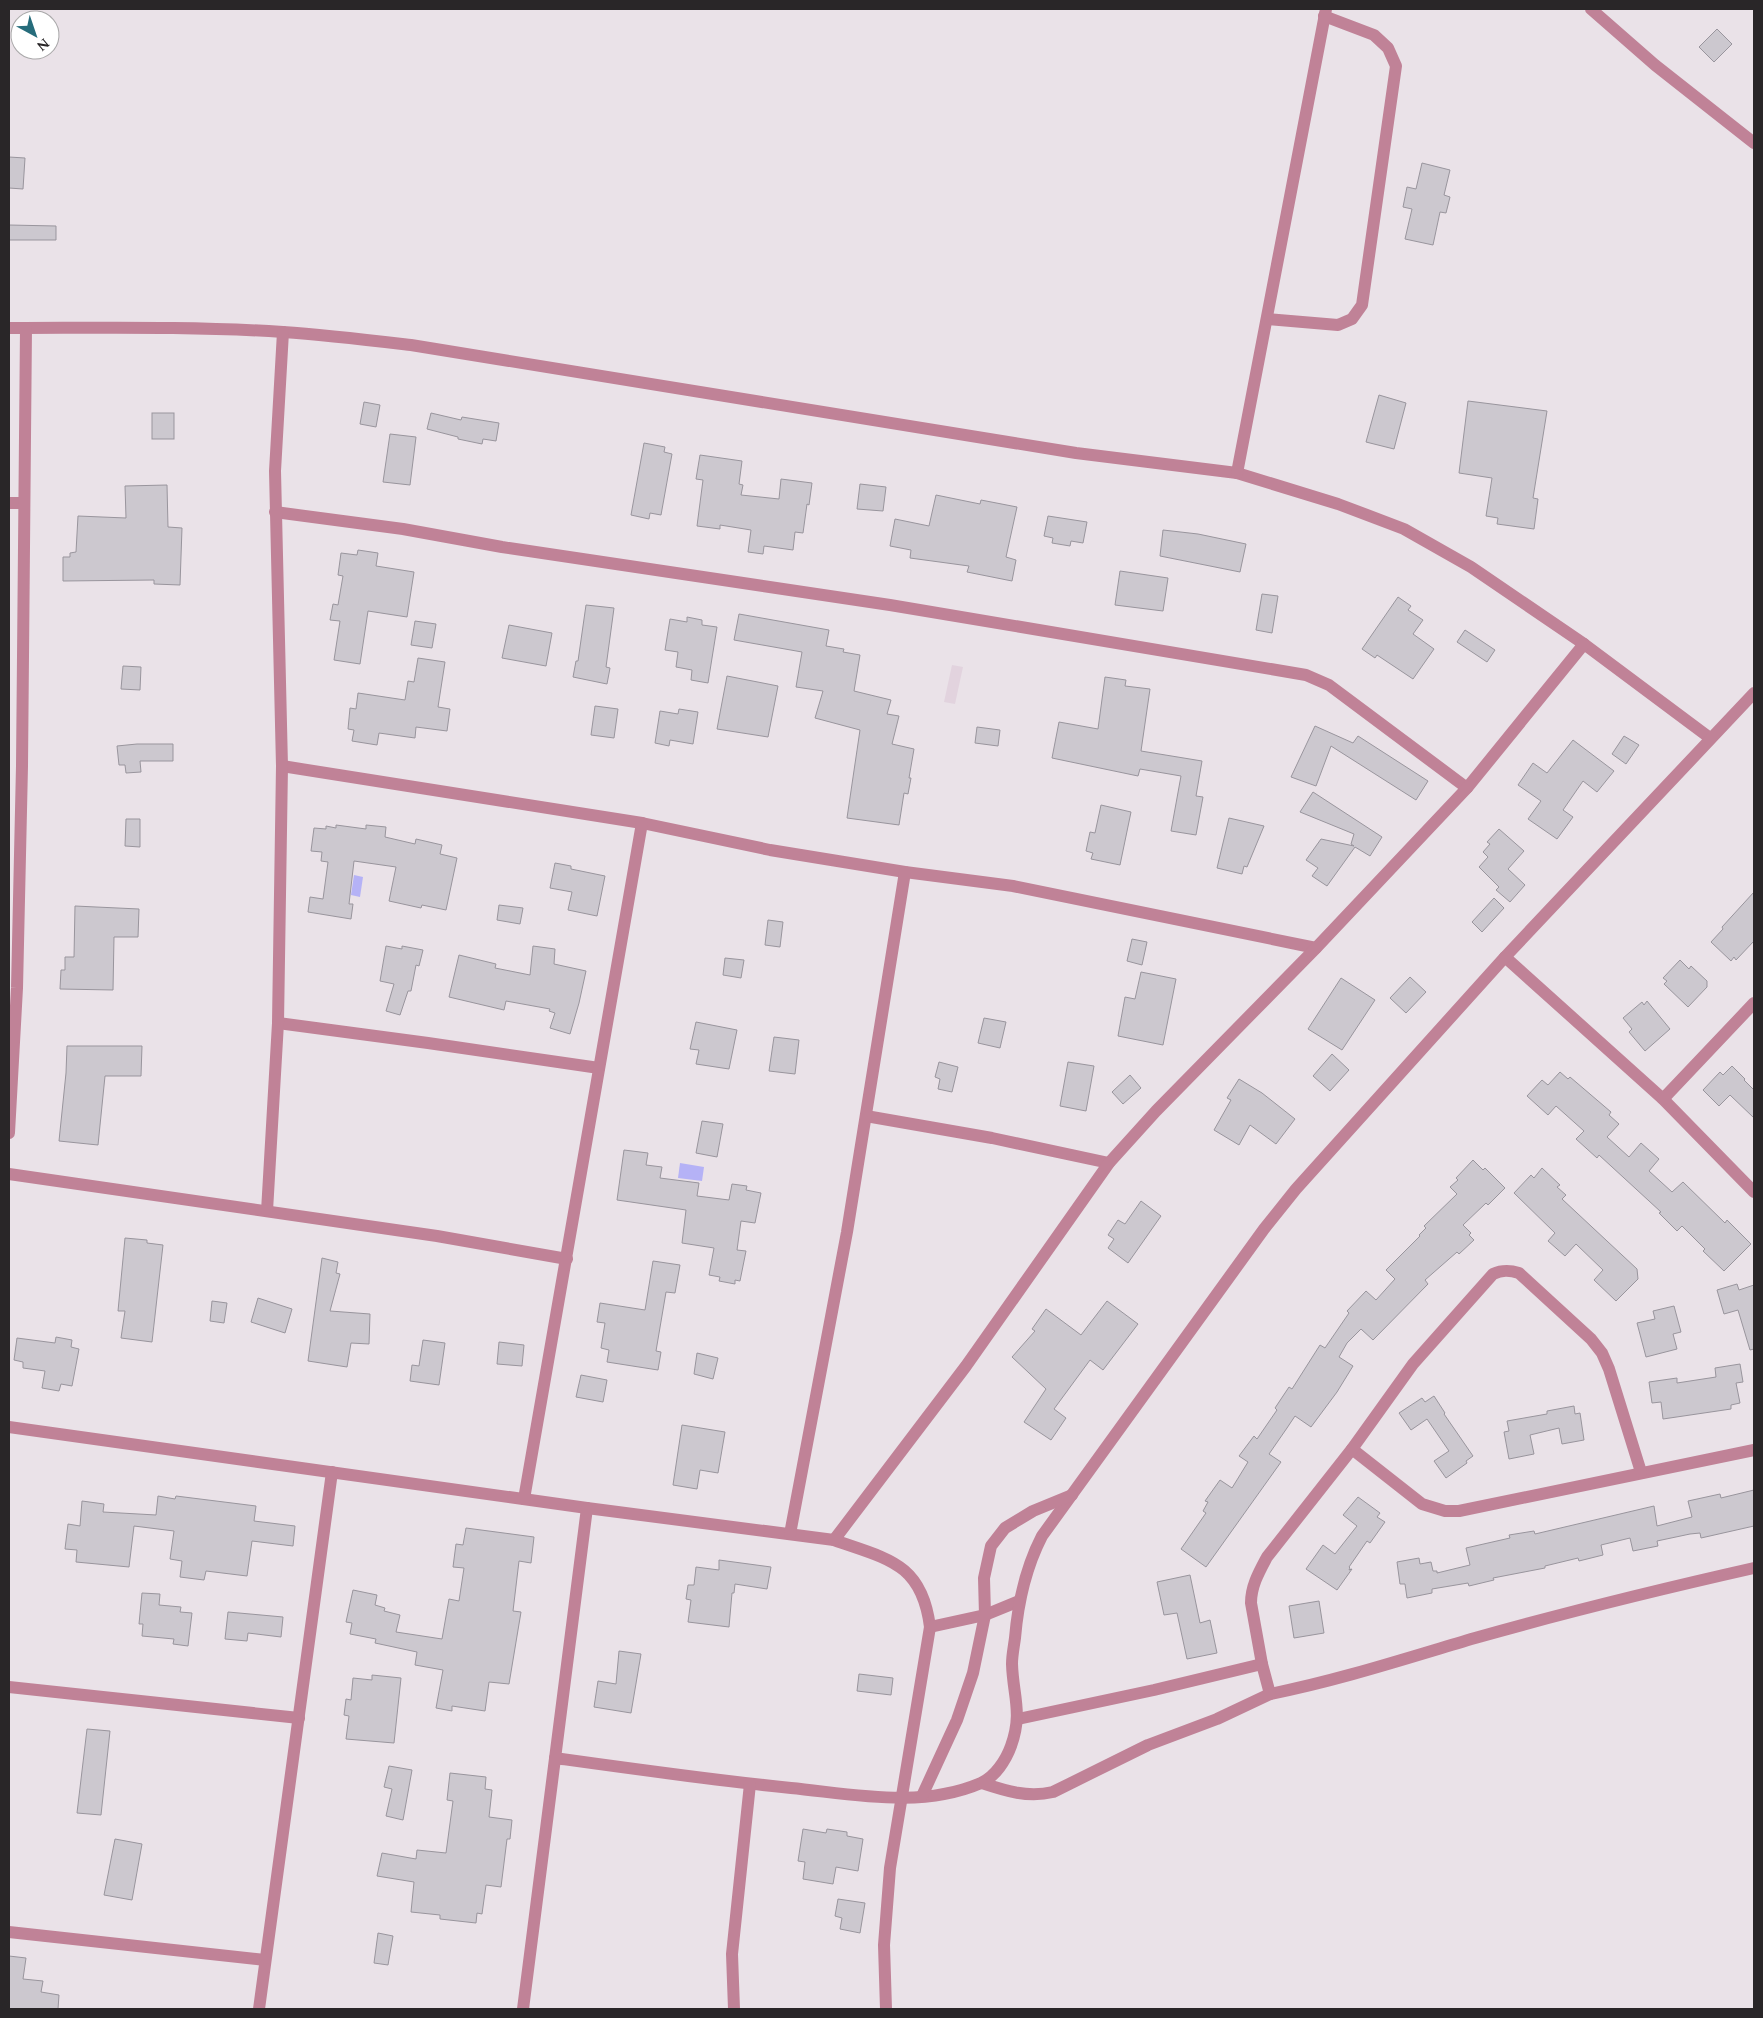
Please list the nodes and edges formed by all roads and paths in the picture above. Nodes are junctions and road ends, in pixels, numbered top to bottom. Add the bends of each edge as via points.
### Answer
1 (1591, 9) edge
2 (1325, 12) edge
3 (1754, 142) edge
4 (1267, 319) junction
5 (9, 328) edge
6 (26, 328) junction
7 (283, 332) junction
8 (1237, 473) junction
9 (9, 503) edge
10 (24, 503) junction
11 (275, 512) junction
12 (1584, 644) junction
13 (1754, 693) edge
14 (1710, 738) junction
15 (282, 766) junction
16 (1467, 788) junction
17 (642, 823) junction
18 (905, 872) junction
19 (1316, 948) junction
20 (1505, 957) junction
21 (13, 988) edge
22 (1754, 1003) edge
23 (278, 1023) junction
24 (600, 1068) junction
25 (1663, 1099) junction
26 (866, 1116) junction
27 (9, 1133) edge
28 (1109, 1163) junction
29 (9, 1174) edge
30 (1754, 1192) edge
31 (268, 1210) junction
32 (567, 1259) junction
33 (9, 1427) edge
34 (1352, 1449) junction
35 (1754, 1450) edge
36 (332, 1472) junction
37 (1641, 1472) junction
38 (1072, 1495) junction
39 (524, 1499) junction
40 (587, 1508) junction
41 (790, 1534) junction
42 (834, 1540) junction
43 (1754, 1568) edge
44 (1019, 1601) junction
45 (985, 1615) junction
46 (930, 1627) junction
47 (1262, 1664) junction
48 (9, 1687) edge
49 (1270, 1694) junction
50 (299, 1718) junction
51 (1018, 1719) junction
52 (555, 1758) junction
53 (982, 1783) junction
54 (750, 1784) junction
55 (922, 1796) junction
56 (903, 1799) junction
57 (9, 1932) edge
58 (265, 1960) junction
59 (259, 2009) edge
60 (523, 2009) edge
61 (734, 2009) edge
62 (886, 2009) edge

1 - 3 street via 1655,65
2 - 4 street
2 - 4 street via 1374,35 1388,48 1396,66 1362,305 1352,319 1338,325
4 - 8 street
5 - 6 street
6 - 7 street
6 - 10 street
7 - 8 street via 411,345 1076,454
7 - 11 street
8 - 12 street via 1338,504 1404,529 1471,567
9 - 10 street
10 - 21 street via 22,766
11 - 15 street
11 - 16 street via 890,605 1306,675 1329,685
12 - 14 street
12 - 16 street
13 - 14 street
14 - 20 street
15 - 17 street
15 - 23 street
16 - 19 street
17 - 18 street via 770,850
17 - 24 street
18 - 19 street via 1013,886
18 - 26 street
19 - 28 street
20 - 25 street
20 - 38 street via 1279,1210
21 - 27 street
22 - 25 street
23 - 24 street
23 - 31 street
24 - 32 street
25 - 30 street
26 - 28 street
26 - 41 street via 832,1323
28 - 42 street via 966,1366
29 - 31 street
31 - 32 street
32 - 39 street
33 - 36 street
34 - 37 street via 1422,1504 1445,1510 1477,1508
34 - 37 street via 1413,1364 1485,1281 1493,1274 1510,1270 1519,1273 1602,1353
34 - 47 street via 1260,1570 1251,1603
35 - 37 street
36 - 39 street
36 - 50 street
38 - 44 street via 1042,1536
38 - 45 street via 1033,1511 1005,1528 991,1546 984,1578
39 - 40 street
40 - 41 street
40 - 52 street
41 - 42 street
42 - 46 street via 872,1553 905,1570 923,1596
43 - 49 street via 1642,1593 1354,1675
44 - 45 street
44 - 51 street via 1012,1663
45 - 46 street
45 - 55 street via 964,1701
46 - 56 street
47 - 49 street
47 - 51 street
48 - 50 street
49 - 53 street via 1148,1745 1053,1792 1006,1792
50 - 58 street
51 - 53 street via 1004,1760
52 - 54 street
52 - 60 street
53 - 55 street
54 - 56 street
54 - 61 street via 732,1954
55 - 56 street
56 - 62 street via 885,1917
57 - 58 street
58 - 59 street

